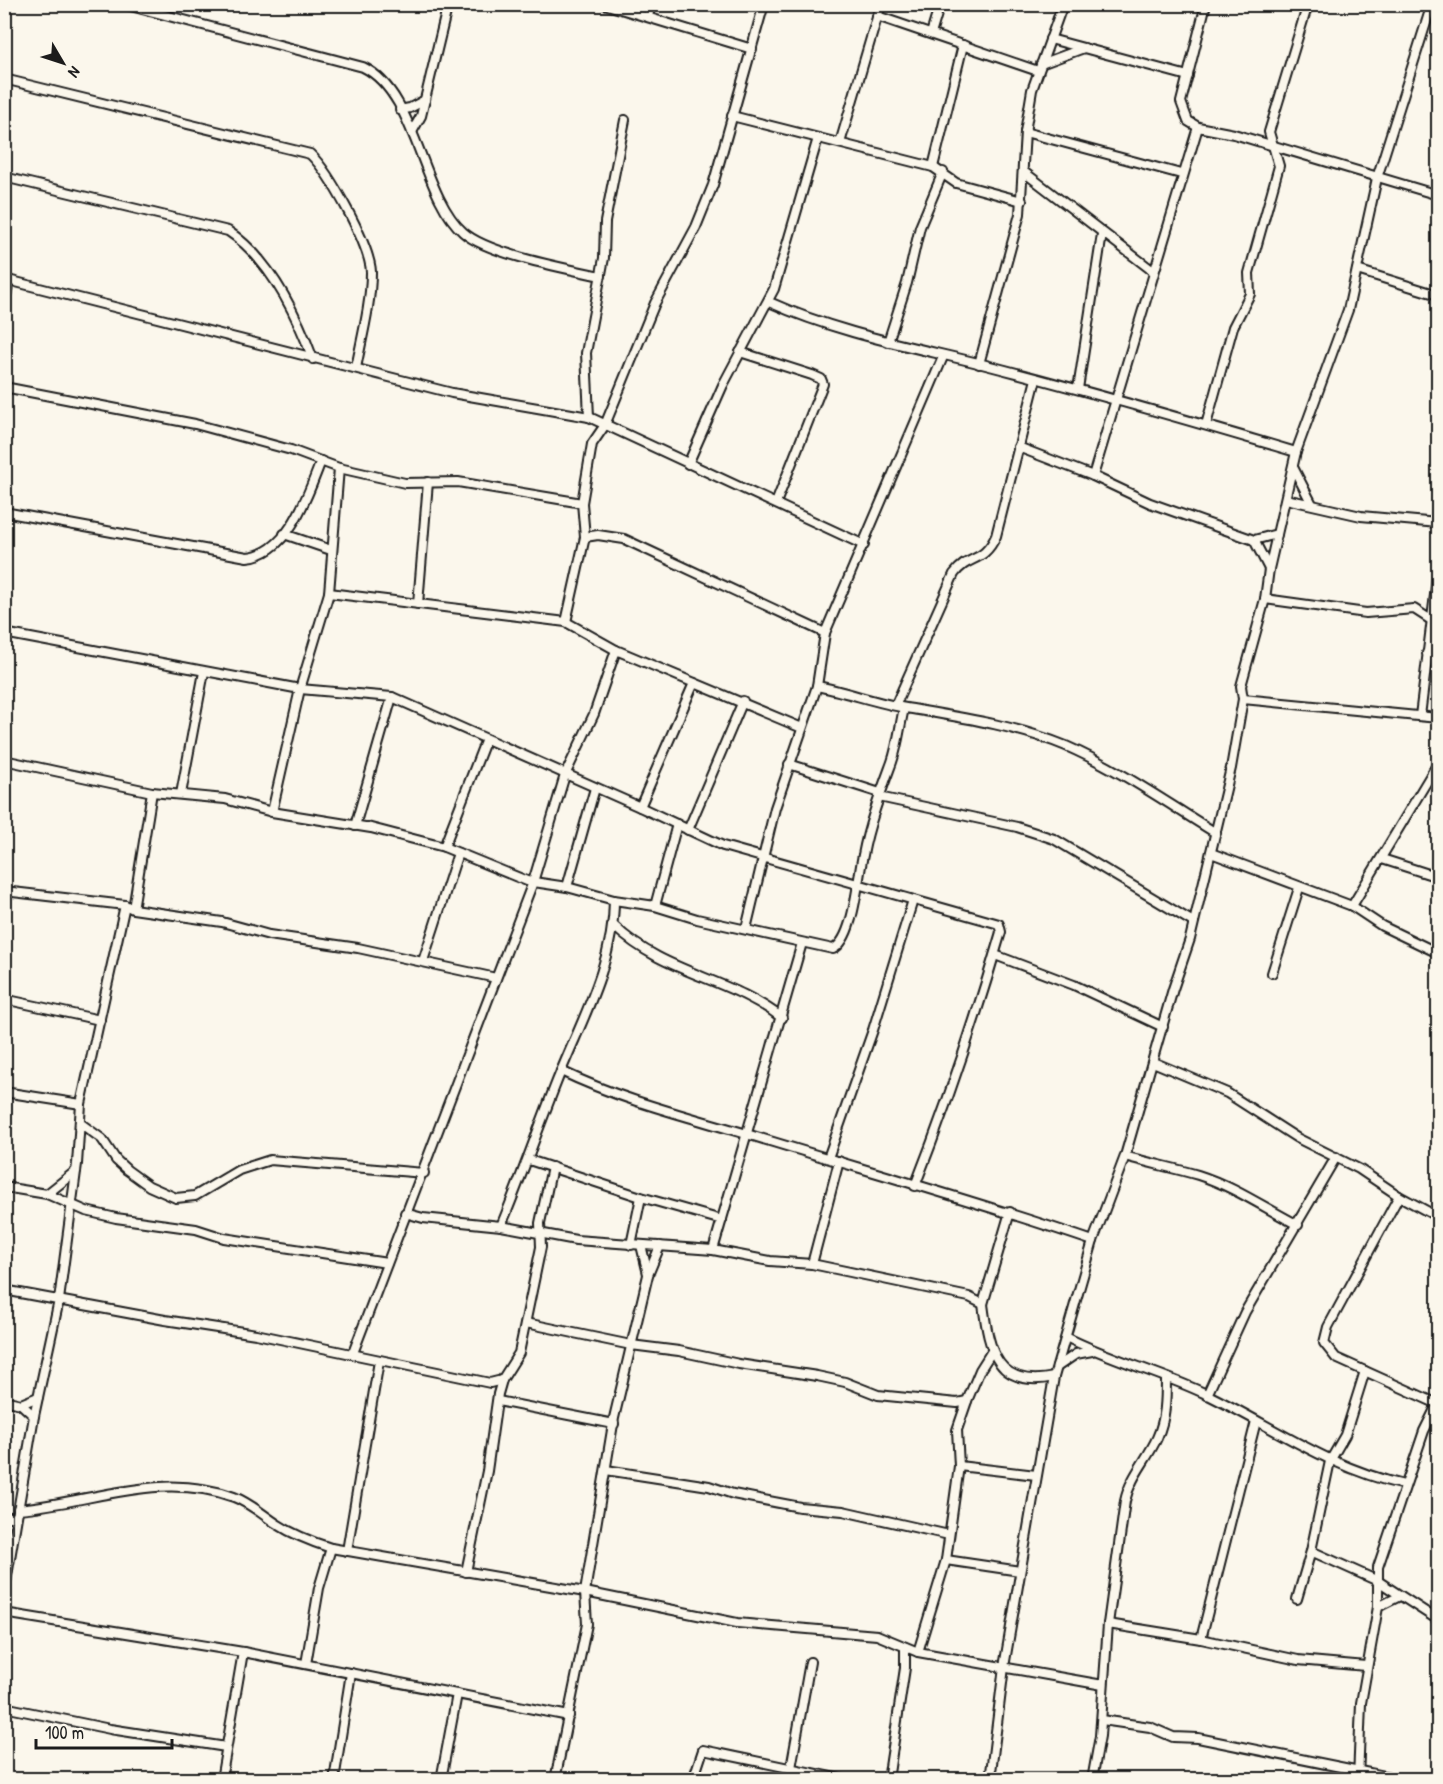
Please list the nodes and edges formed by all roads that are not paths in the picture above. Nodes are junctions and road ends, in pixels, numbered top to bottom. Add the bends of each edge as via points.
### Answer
1 (123, 4) edge
2 (448, 4) edge
3 (604, 4) edge
4 (651, 4) edge
5 (764, 4) edge
6 (881, 4) edge
7 (940, 4) edge
8 (1064, 4) edge
9 (1206, 4) edge
10 (1308, 4) edge
11 (1432, 4) edge
12 (648, 16) junction
13 (877, 16) junction
14 (931, 34) junction
15 (1050, 39) junction
16 (963, 45) junction
17 (1085, 48) junction
18 (752, 49) junction
19 (1039, 68) junction
20 (1188, 76) junction
21 (4, 79) edge
22 (425, 99) junction
23 (400, 110) junction
24 (732, 116) junction
25 (625, 120) dead end
26 (1198, 127) junction
27 (412, 132) junction
28 (1025, 132) junction
29 (818, 138) junction
30 (840, 143) junction
31 (1275, 146) junction
32 (933, 167) junction
33 (943, 172) junction
34 (1024, 172) junction
35 (1181, 174) junction
36 (4, 177) edge
37 (1377, 178) junction
38 (1438, 195) edge
39 (1022, 201) junction
40 (1102, 234) junction
41 (1357, 270) junction
42 (1153, 271) junction
43 (602, 276) junction
44 (7, 280) edge
45 (1438, 295) edge
46 (769, 302) junction
47 (4, 306) edge
48 (888, 342) junction
49 (740, 352) junction
50 (943, 357) junction
51 (313, 359) junction
52 (979, 364) junction
53 (356, 368) junction
54 (1036, 379) junction
55 (4, 387) edge
56 (1078, 389) junction
57 (1117, 400) junction
58 (589, 417) junction
59 (1206, 424) junction
60 (605, 425) junction
61 (1018, 447) junction
62 (1296, 452) junction
63 (321, 461) junction
64 (688, 464) junction
65 (339, 468) junction
66 (1294, 469) junction
67 (1093, 476) junction
68 (428, 482) junction
69 (1286, 499) junction
70 (582, 503) junction
71 (776, 503) junction
72 (1312, 504) junction
73 (4, 512) edge
74 (1438, 523) edge
75 (284, 534) junction
76 (1277, 534) junction
77 (585, 537) junction
78 (1254, 540) junction
79 (864, 545) junction
80 (331, 550) junction
81 (1269, 568) junction
82 (1438, 570) edge
83 (329, 593) junction
84 (1265, 599) junction
85 (418, 604) junction
86 (1431, 620) junction
87 (566, 622) junction
88 (4, 633) edge
89 (825, 633) junction
90 (616, 650) junction
91 (1427, 653) junction
92 (1438, 656) edge
93 (204, 672) junction
94 (694, 683) junction
95 (817, 686) junction
96 (300, 689) junction
97 (392, 697) junction
98 (1243, 699) junction
99 (743, 701) junction
100 (900, 706) junction
101 (1420, 716) junction
102 (1438, 718) edge
103 (802, 728) junction
104 (486, 739) junction
105 (4, 760) edge
106 (1438, 763) edge
107 (789, 764) junction
108 (565, 775) junction
109 (595, 788) junction
110 (152, 792) junction
111 (182, 794) junction
112 (879, 795) junction
113 (640, 807) junction
114 (272, 812) junction
115 (677, 824) junction
116 (356, 826) junction
117 (688, 830) junction
118 (1216, 833) junction
119 (444, 847) junction
120 (458, 853) junction
121 (1211, 853) junction
122 (763, 858) junction
123 (1382, 859) junction
124 (1438, 877) edge
125 (533, 882) junction
126 (858, 885) junction
127 (567, 887) junction
128 (1299, 888) junction
129 (4, 891) edge
130 (614, 900) junction
131 (913, 900) junction
132 (655, 906) junction
133 (1352, 906) junction
134 (129, 907) junction
135 (1192, 922) junction
136 (614, 926) junction
137 (746, 929) junction
138 (802, 943) junction
139 (1438, 953) edge
140 (994, 955) junction
141 (423, 961) junction
142 (1272, 973) dead end
143 (496, 978) junction
144 (4, 999) edge
145 (782, 1018) junction
146 (100, 1020) junction
147 (1163, 1027) junction
148 (1153, 1062) junction
149 (561, 1071) junction
150 (4, 1092) edge
151 (81, 1104) junction
152 (80, 1123) junction
153 (745, 1134) junction
154 (1125, 1156) junction
155 (1336, 1157) junction
156 (828, 1158) junction
157 (530, 1160) junction
158 (839, 1161) junction
159 (552, 1167) junction
160 (76, 1172) junction
161 (424, 1173) junction
162 (915, 1186) junction
163 (4, 1187) edge
164 (47, 1194) junction
165 (1399, 1196) junction
166 (641, 1197) junction
167 (71, 1205) junction
168 (1010, 1212) junction
169 (405, 1213) junction
170 (1438, 1217) edge
171 (723, 1220) junction
172 (1298, 1225) junction
173 (501, 1226) junction
174 (541, 1236) junction
175 (1093, 1241) junction
176 (631, 1245) junction
177 (641, 1245) junction
178 (660, 1246) junction
179 (713, 1250) junction
180 (387, 1263) junction
181 (812, 1264) junction
182 (648, 1275) junction
183 (988, 1285) junction
184 (4, 1290) edge
185 (969, 1297) junction
186 (59, 1300) junction
187 (983, 1304) junction
188 (526, 1323) junction
189 (1066, 1337) junction
190 (632, 1345) junction
191 (992, 1351) junction
192 (1093, 1351) junction
193 (353, 1353) junction
194 (379, 1361) junction
195 (1000, 1366) junction
196 (1057, 1368) junction
197 (980, 1370) junction
198 (1365, 1371) junction
199 (1054, 1377) junction
200 (1166, 1378) junction
201 (502, 1380) junction
202 (490, 1383) junction
203 (1207, 1395) junction
204 (38, 1397) junction
205 (498, 1397) junction
206 (4, 1400) edge
207 (967, 1401) junction
208 (21, 1404) junction
209 (1438, 1404) edge
210 (34, 1416) junction
211 (1256, 1421) junction
212 (614, 1424) junction
213 (1330, 1461) junction
214 (959, 1466) junction
215 (606, 1470) junction
216 (1036, 1475) junction
217 (1404, 1485) junction
218 (18, 1509) junction
219 (4, 1516) edge
220 (16, 1518) junction
221 (949, 1535) junction
222 (331, 1548) junction
223 (347, 1551) junction
224 (1311, 1551) junction
225 (946, 1560) junction
226 (1020, 1571) junction
227 (466, 1572) junction
228 (1378, 1581) junction
229 (585, 1592) junction
230 (4, 1594) edge
231 (1400, 1596) junction
232 (1297, 1599) dead end
233 (1378, 1607) junction
234 (4, 1612) edge
235 (1438, 1620) edge
236 (1108, 1624) junction
237 (1201, 1639) junction
238 (905, 1647) junction
239 (243, 1652) junction
240 (918, 1652) junction
241 (810, 1662) dead end
242 (306, 1664) junction
243 (1366, 1666) junction
244 (1004, 1667) junction
245 (351, 1673) junction
246 (1103, 1685) junction
247 (457, 1694) junction
248 (4, 1707) edge
249 (569, 1716) junction
250 (1102, 1720) junction
251 (226, 1747) junction
252 (791, 1768) junction
253 (1359, 1775) edge
254 (221, 1779) edge
255 (334, 1779) edge
256 (441, 1779) edge
257 (555, 1779) edge
258 (693, 1779) edge
259 (846, 1779) edge
260 (888, 1779) edge
261 (990, 1779) edge
262 (1092, 1779) edge
263 (1404, 1779) edge

1 - 23 street via 363,67 382,80
2 - 22 street
3 - 12 street
4 - 12 street
5 - 18 street
6 - 13 street
7 - 14 street
8 - 15 street
9 - 20 street
10 - 31 street via 1273,112 1269,132
11 - 37 street
12 - 18 street
13 - 14 street
13 - 30 street
14 - 16 street
15 - 17 street
15 - 19 street
16 - 19 street
16 - 32 street
17 - 19 street
17 - 20 street
18 - 24 street
19 - 28 street
20 - 26 street via 1181,102 1188,121
21 - 53 street via 310,154 321,164 347,211 371,271
22 - 23 street
22 - 27 street
23 - 27 street
24 - 29 street
24 - 60 street via 713,185 696,227 656,303
25 - 43 street via 605,222
26 - 31 street
26 - 35 street
27 - 43 street via 443,205 463,233 548,265
28 - 34 street
28 - 35 street
29 - 30 street
29 - 46 street
30 - 32 street
31 - 37 street
31 - 59 street via 1279,166 1249,273 1251,294 1227,345
32 - 33 street
33 - 39 street via 956,183
33 - 48 street via 920,227 908,283
34 - 39 street
34 - 40 street
35 - 42 street
36 - 51 street via 228,231 249,246 276,284
37 - 38 street
37 - 41 street
39 - 52 street
40 - 42 street
40 - 56 street
41 - 45 street
41 - 62 street via 1336,350
42 - 57 street
43 - 58 street via 586,353
44 - 47 street
44 - 51 street
46 - 48 street via 829,326
46 - 49 street
48 - 50 street
49 - 64 street
49 - 71 street via 812,375 823,384
50 - 52 street
50 - 79 street
51 - 53 street
52 - 54 street
53 - 58 street via 452,393
54 - 56 street
54 - 61 street
55 - 63 street via 195,424
56 - 57 street
57 - 59 street
57 - 67 street
58 - 60 street
59 - 62 street
60 - 64 street
60 - 70 street via 592,444
61 - 67 street
61 - 100 street via 990,550 966,562 954,574
62 - 66 street
63 - 65 street
63 - 75 street via 301,509
64 - 71 street
65 - 68 street via 405,483
65 - 80 street
66 - 69 street
66 - 72 street
67 - 78 street via 1149,502
68 - 70 street via 458,482
68 - 85 street
69 - 72 street
69 - 76 street
70 - 77 street
71 - 79 street
72 - 74 street via 1353,515
73 - 75 street via 247,557 265,552
75 - 80 street
76 - 78 street
76 - 81 street
77 - 87 street
77 - 89 street via 624,539
78 - 81 street
79 - 89 street
80 - 83 street
81 - 84 street
82 - 86 street
83 - 85 street
83 - 96 street
84 - 86 street via 1366,613 1414,609
84 - 98 street via 1241,686
85 - 87 street
86 - 91 street
87 - 90 street
88 - 93 street
89 - 95 street
90 - 94 street
90 - 108 street via 594,714
91 - 92 street
91 - 101 street
93 - 96 street
93 - 111 street
94 - 99 street
94 - 113 street
95 - 100 street
95 - 103 street
96 - 97 street
96 - 114 street
97 - 104 street
97 - 116 street
98 - 101 street
98 - 118 street
99 - 103 street
99 - 117 street
100 - 112 street via 893,760
100 - 118 street via 1009,728 1069,747
101 - 102 street
103 - 107 street
104 - 108 street
104 - 119 street
105 - 110 street
106 - 123 street
107 - 112 street
107 - 122 street
108 - 109 street
108 - 125 street
109 - 113 street
109 - 127 street
110 - 111 street
110 - 134 street
111 - 114 street via 225,799
112 - 126 street
112 - 135 street via 1035,831
113 - 115 street
114 - 116 street
115 - 117 street
115 - 132 street
116 - 119 street
117 - 122 street
118 - 121 street
119 - 120 street
120 - 125 street
120 - 141 street
121 - 128 street
121 - 135 street
122 - 126 street
122 - 137 street
123 - 124 street
123 - 133 street
125 - 127 street
125 - 143 street
126 - 131 street
126 - 138 street via 850,922 839,946 833,949
127 - 130 street
128 - 133 street
128 - 142 street
129 - 134 street
130 - 132 street
130 - 136 street
131 - 140 street via 999,924 1001,932
131 - 156 street
132 - 137 street
133 - 139 street
134 - 141 street
134 - 146 street
135 - 147 street
136 - 145 street via 645,952 752,997
136 - 149 street via 609,952
137 - 138 street
138 - 145 street
140 - 147 street via 1074,985
140 - 162 street via 963,1059
141 - 143 street
143 - 161 street
144 - 146 street
145 - 153 street
146 - 151 street
147 - 148 street
148 - 154 street
148 - 155 street via 1227,1093
149 - 153 street via 661,1110
149 - 157 street
150 - 151 street
151 - 152 street
152 - 160 street
152 - 161 street via 102,1139 127,1170 176,1198 201,1194 239,1170 270,1160
153 - 156 street
153 - 171 street
154 - 172 street via 1227,1186
154 - 175 street
155 - 165 street
155 - 172 street
156 - 158 street
157 - 159 street
157 - 173 street
158 - 162 street
158 - 181 street
159 - 166 street
159 - 174 street via 540,1223
160 - 164 street
160 - 167 street
161 - 169 street
162 - 168 street
163 - 164 street
164 - 167 street
165 - 170 street
165 - 198 street via 1328,1328 1324,1343 1336,1358
166 - 171 street
166 - 176 street
167 - 180 street via 116,1218 196,1229 224,1238
167 - 186 street
168 - 175 street
168 - 183 street
169 - 173 street
169 - 180 street
171 - 179 street
172 - 203 street via 1245,1312
173 - 174 street
174 - 176 street
174 - 188 street
175 - 189 street
176 - 177 street
177 - 178 street
177 - 182 street
178 - 179 street
178 - 182 street
179 - 181 street
180 - 193 street
181 - 185 street
182 - 190 street
183 - 185 street
183 - 187 street
184 - 186 street
185 - 187 street
186 - 193 street
186 - 204 street
187 - 191 street
188 - 190 street
188 - 201 street via 517,1358
189 - 192 street
189 - 196 street
190 - 207 street via 817,1376 878,1395
190 - 212 street
191 - 195 street
191 - 197 street
192 - 196 street via 1076,1354
192 - 200 street
193 - 194 street
194 - 202 street
194 - 223 street
195 - 197 street
195 - 199 street via 1014,1376 1037,1381
196 - 199 street
197 - 207 street
198 - 209 street
198 - 213 street via 1345,1434
199 - 216 street
200 - 203 street
200 - 236 street via 1165,1415 1158,1436 1129,1485
201 - 202 street
201 - 205 street
202 - 205 street
203 - 211 street
204 - 208 street
204 - 210 street
205 - 212 street
205 - 227 street
206 - 208 street
207 - 214 street via 957,1430
208 - 210 street
209 - 217 street
210 - 218 street
211 - 213 street
211 - 237 street
212 - 215 street
213 - 217 street via 1378,1480
213 - 224 street
214 - 216 street
214 - 221 street
215 - 221 street via 709,1486 790,1505 843,1511
215 - 229 street
216 - 226 street
217 - 228 street via 1378,1567
218 - 220 street
218 - 222 street via 68,1504 141,1487 186,1486 235,1497 300,1537
219 - 220 street
220 - 230 street
221 - 225 street
222 - 223 street
222 - 242 street via 319,1588
223 - 227 street
224 - 228 street
224 - 232 street
225 - 226 street
225 - 240 street
226 - 244 street
227 - 229 street
228 - 231 street
228 - 233 street
229 - 238 street via 737,1623 877,1635
229 - 249 street via 587,1624
231 - 233 street
231 - 235 street
233 - 243 street
234 - 239 street
236 - 237 street
236 - 246 street
237 - 243 street via 1298,1660
238 - 240 street
238 - 260 street
239 - 242 street
239 - 251 street
240 - 244 street
241 - 252 street
242 - 245 street
243 - 253 street
244 - 246 street
244 - 261 street
245 - 247 street
245 - 255 street
246 - 250 street
247 - 249 street
247 - 256 street
248 - 251 street
249 - 257 street
250 - 253 street via 1150,1727 1173,1737 1198,1738
250 - 262 street
251 - 254 street
252 - 258 street via 703,1750
252 - 259 street
253 - 263 street

